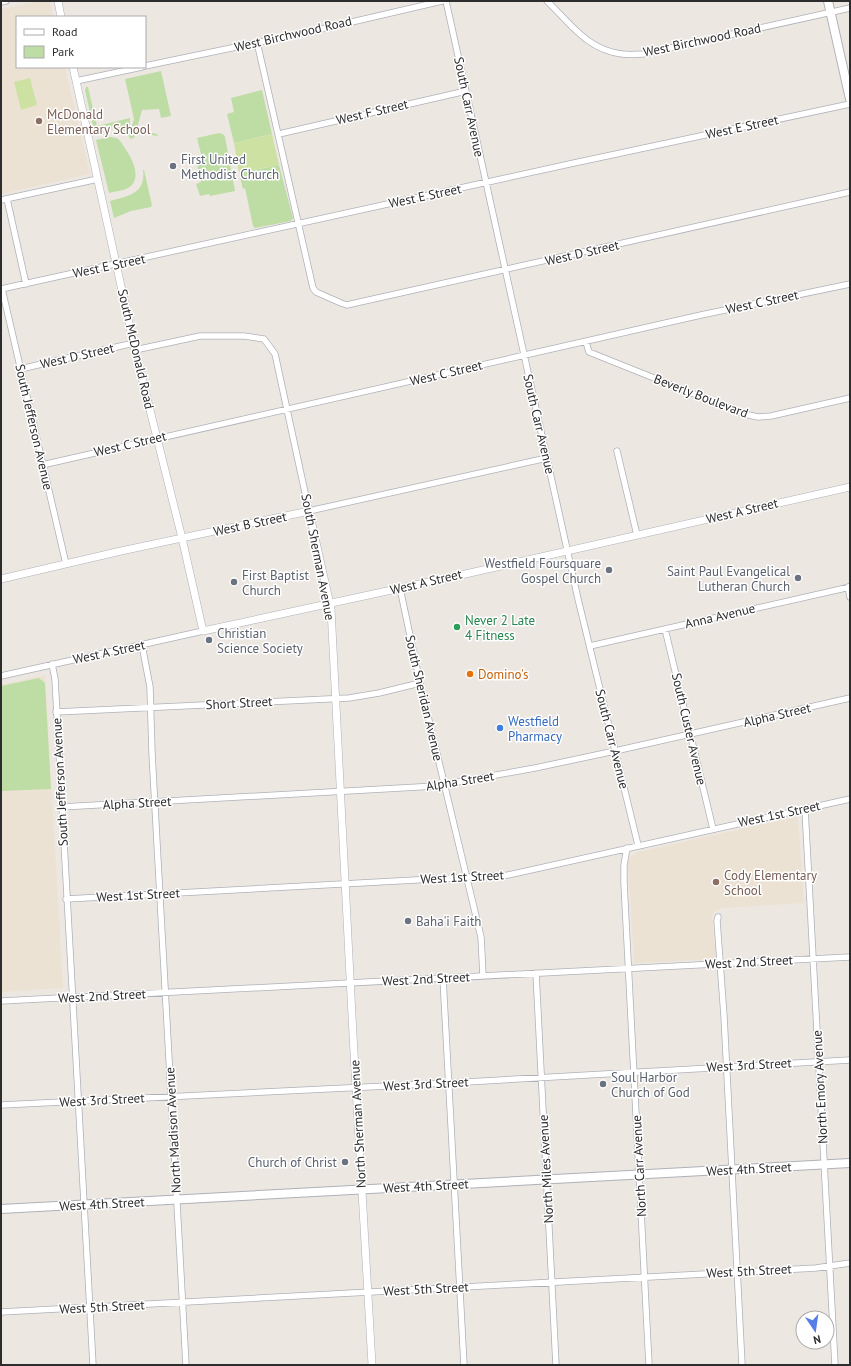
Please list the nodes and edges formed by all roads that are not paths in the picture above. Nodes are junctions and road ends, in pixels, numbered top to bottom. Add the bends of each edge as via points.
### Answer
1 (6, 1) edge
2 (58, 1) edge
3 (442, 1) edge
4 (446, 1) edge
5 (547, 1) edge
6 (828, 1) edge
7 (1, 2) edge
8 (850, 8) edge
9 (830, 13) junction
10 (61, 16) edge
11 (257, 42) junction
12 (146, 67) edge
13 (72, 68) edge
14 (139, 68) edge
15 (76, 81) junction
16 (466, 91) junction
17 (850, 99) edge
18 (850, 104) edge
19 (279, 134) junction
20 (98, 179) junction
21 (486, 183) junction
22 (850, 192) edge
23 (4, 200) edge
24 (300, 224) junction
25 (116, 264) junction
26 (505, 270) junction
27 (26, 284) junction
28 (850, 284) edge
29 (1, 289) edge
30 (258, 338) joint
31 (586, 342) junction
32 (134, 347) junction
33 (524, 356) junction
34 (20, 369) junction
35 (850, 398) edge
36 (286, 408) junction
37 (157, 438) junction
38 (617, 450) dead end
39 (547, 458) junction
40 (42, 465) junction
41 (850, 487) edge
42 (309, 511) junction
43 (637, 535) junction
44 (182, 538) junction
45 (568, 551) junction
46 (66, 564) junction
47 (1, 579) edge
48 (849, 587) edge
49 (400, 588) junction
50 (850, 597) edge
51 (330, 604) junction
52 (665, 629) junction
53 (203, 631) junction
54 (142, 645) junction
55 (590, 646) junction
56 (52, 664) junction
57 (1, 676) edge
58 (420, 683) junction
59 (335, 698) junction
60 (850, 698) edge
61 (150, 708) junction
62 (56, 712) junction
63 (691, 734) junction
64 (615, 751) junction
65 (445, 785) junction
66 (340, 792) junction
67 (850, 799) edge
68 (155, 802) junction
69 (61, 808) junction
70 (804, 809) junction
71 (713, 829) junction
72 (638, 845) junction
73 (627, 848) junction
74 (467, 878) junction
75 (345, 884) junction
76 (160, 894) junction
77 (66, 900) junction
78 (718, 916) dead end
79 (850, 957) edge
80 (813, 959) junction
81 (721, 963) junction
82 (629, 968) junction
83 (536, 974) junction
84 (483, 976) junction
85 (443, 978) junction
86 (350, 983) junction
87 (166, 992) junction
88 (72, 997) junction
89 (1, 1001) edge
90 (850, 1060) edge
91 (819, 1061) junction
92 (726, 1066) junction
93 (635, 1072) junction
94 (541, 1077) junction
95 (449, 1082) junction
96 (356, 1087) junction
97 (171, 1096) junction
98 (78, 1101) junction
99 (1, 1105) edge
100 (850, 1163) edge
101 (825, 1165) junction
102 (732, 1170) junction
103 (640, 1175) junction
104 (547, 1180) junction
105 (455, 1185) junction
106 (362, 1190) junction
107 (177, 1200) junction
108 (84, 1205) junction
109 (1, 1209) edge
110 (850, 1263) edge
111 (830, 1266) junction
112 (737, 1272) junction
113 (645, 1277) junction
114 (552, 1282) junction
115 (460, 1287) junction
116 (368, 1292) junction
117 (184, 1302) junction
118 (89, 1307) junction
119 (1, 1312) edge
120 (92, 1365) edge
121 (186, 1365) edge
122 (372, 1365) edge
123 (464, 1365) edge
124 (556, 1365) edge
125 (649, 1365) edge
126 (742, 1365) edge
127 (835, 1365) edge

1 - 7 street
2 - 10 street
3 - 11 street, West Birchwood Road
4 - 16 street, South Carr Avenue
5 - 9 street, West Birchwood Road via 572,28 594,46 621,54 643,54
6 - 9 main road
8 - 9 street, West Birchwood Road
9 - 17 main road
11 - 12 street, West Birchwood Road
11 - 19 street
13 - 15 street, South McDonald Road
14 - 15 street, West Birchwood Road
15 - 20 street, South McDonald Road
16 - 19 street, West F Street
16 - 21 street, South Carr Avenue
18 - 21 street, West E Street
19 - 24 street
20 - 23 street
20 - 25 street, South McDonald Road
21 - 24 street, West E Street
21 - 26 street, South Carr Avenue
22 - 26 street, West D Street
23 - 27 street
24 - 25 street, West E Street
24 - 26 street, West D Street via 313,288 324,297 347,304
25 - 27 street, West E Street
25 - 32 street, South McDonald Road
26 - 33 street, South Carr Avenue
27 - 29 street, West E Street
28 - 31 street, West C Street
29 - 34 street, South Jefferson Avenue
30 - 32 street, West D Street via 200,336
30 - 36 street, South Sherman Avenue via 264,339 275,354
31 - 33 street, West C Street
31 - 35 street, Beverly Boulevard via 589,352 744,414 758,417
32 - 34 street, West D Street
32 - 37 street, South McDonald Road
33 - 36 street, West C Street
33 - 39 street, South Carr Avenue
34 - 40 street, South Jefferson Avenue
36 - 37 street, West C Street
36 - 42 street, South Sherman Avenue
37 - 40 street, West C Street
37 - 44 street, South McDonald Road
38 - 43 street
39 - 42 street, West B Street
39 - 45 street, South Carr Avenue
40 - 46 street, South Jefferson Avenue
41 - 43 street, West A Street
42 - 44 street, West B Street
42 - 51 street, South Sherman Avenue
43 - 45 street, West A Street
44 - 46 street, West B Street
44 - 53 street, South McDonald Road
45 - 49 street, West A Street
45 - 55 street, South Carr Avenue
46 - 47 street, West B Street
48 - 50 street
48 - 52 street, Anna Avenue
49 - 51 street, West A Street
49 - 58 street, South Sheridan Avenue
51 - 53 street, West A Street
51 - 59 street, South Sherman Avenue
52 - 55 street, Anna Avenue
52 - 63 street, South Custer Avenue
53 - 54 street, West A Street
54 - 56 street, West A Street
54 - 61 street, North Madison Avenue via 149,680
55 - 64 street, South Carr Avenue
56 - 57 street, West A Street
56 - 62 street, South Jefferson Avenue
58 - 59 street, Short Street via 379,693
58 - 65 street, South Sheridan Avenue
59 - 61 street, Short Street
59 - 66 street, South Sherman Avenue
60 - 63 street, Alpha Street
61 - 62 street, Short Street
61 - 68 street, North Madison Avenue
62 - 69 street, South Jefferson Avenue
63 - 64 street, Alpha Street
63 - 71 street, South Custer Avenue
64 - 65 street, Alpha Street
64 - 72 street, South Carr Avenue
65 - 66 street, Alpha Street
65 - 74 street, South Sheridan Avenue
66 - 68 street, Alpha Street
66 - 75 street, South Sherman Avenue
67 - 70 street, West 1st Street
68 - 69 street, Alpha Street
68 - 76 street, North Madison Avenue
69 - 77 street, South Jefferson Avenue
70 - 71 street, West 1st Street
70 - 80 street, North Emory Avenue
71 - 72 street, West 1st Street
72 - 73 street, West 1st Street
73 - 74 street, West 1st Street via 508,875
73 - 82 street, North Carr Avenue via 624,882
74 - 75 street, West 1st Street
74 - 84 street, South Sheridan Avenue via 481,937
75 - 76 street, West 1st Street
75 - 86 street, North Sherman Avenue
76 - 77 street, West 1st Street
76 - 87 street, North Madison Avenue
77 - 88 street, South Jefferson Avenue
78 - 81 street
79 - 80 street, West 2nd Street
80 - 81 street, West 2nd Street
80 - 91 street, North Emory Avenue
81 - 82 street, West 2nd Street
81 - 92 street
82 - 83 street, West 2nd Street
82 - 93 street, North Carr Avenue
83 - 84 street, West 2nd Street
83 - 94 street, North Miles Avenue
84 - 85 street, West 2nd Street
85 - 86 street, West 2nd Street
85 - 95 street
86 - 87 street, West 2nd Street
86 - 96 street, North Sherman Avenue
87 - 88 street, West 2nd Street
87 - 97 street, North Madison Avenue
88 - 89 street, West 2nd Street
88 - 98 street, South Jefferson Avenue
90 - 91 street, West 3rd Street
91 - 92 street, West 3rd Street
91 - 101 street, North Emory Avenue
92 - 93 street, West 3rd Street
92 - 102 street
93 - 94 street, West 3rd Street
93 - 103 street, North Carr Avenue
94 - 95 street, West 3rd Street
94 - 104 street, North Miles Avenue
95 - 96 street, West 3rd Street
95 - 105 street
96 - 97 street, West 3rd Street
96 - 106 street, North Sherman Avenue
97 - 98 street, West 3rd Street
97 - 107 street, North Madison Avenue
98 - 99 street, West 3rd Street
98 - 108 street, South Jefferson Avenue
100 - 101 main road, West 4th Street
101 - 102 main road, West 4th Street
101 - 111 street, North Emory Avenue
102 - 103 main road, West 4th Street
102 - 112 street
103 - 104 main road, West 4th Street
103 - 113 street, North Carr Avenue
104 - 105 main road, West 4th Street
104 - 114 street, North Miles Avenue
105 - 106 main road, West 4th Street
105 - 115 street
106 - 107 main road, West 4th Street
106 - 116 street, North Sherman Avenue
107 - 108 main road, West 4th Street
107 - 117 street, North Madison Avenue
108 - 109 main road, West 4th Street
108 - 118 street, South Jefferson Avenue
110 - 111 street, West 5th Street
111 - 112 street, West 5th Street
111 - 127 street, North Emory Avenue
112 - 113 street, West 5th Street
112 - 126 street
113 - 114 street, West 5th Street
113 - 125 street, North Carr Avenue
114 - 115 street, West 5th Street
114 - 124 street, North Miles Avenue
115 - 116 street, West 5th Street
115 - 123 street
116 - 117 street, West 5th Street
116 - 122 street, North Sherman Avenue
117 - 118 street, West 5th Street
117 - 121 street, North Madison Avenue
118 - 119 street, West 5th Street
118 - 120 street, South Jefferson Avenue

